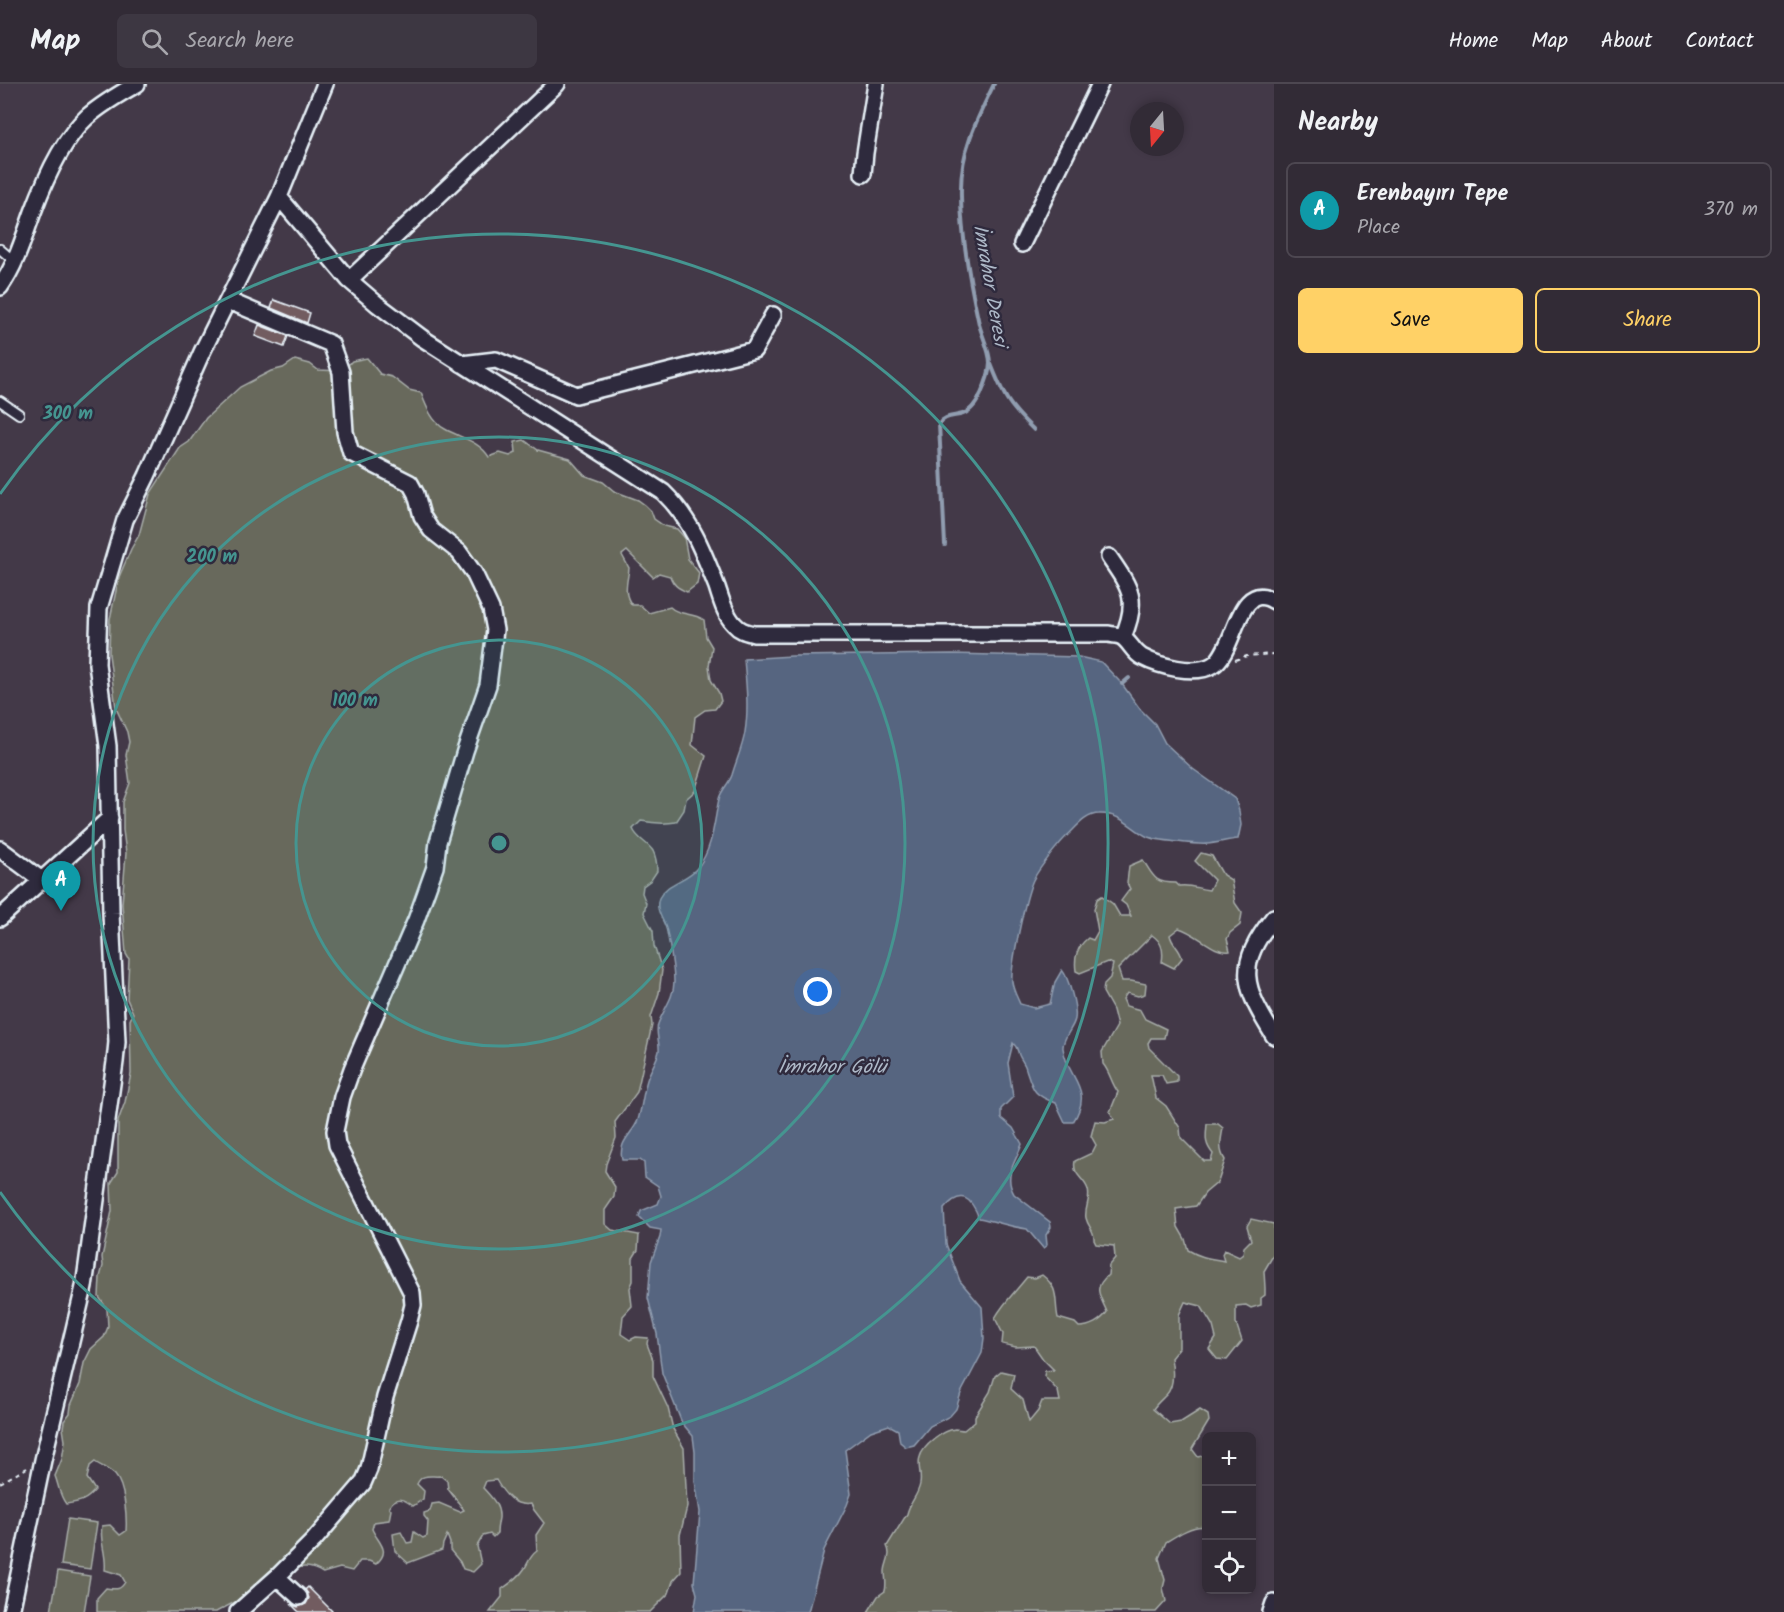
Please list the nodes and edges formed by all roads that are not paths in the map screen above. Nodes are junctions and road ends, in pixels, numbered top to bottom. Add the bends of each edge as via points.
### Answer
1 (137, 84) edge
2 (326, 84) edge
3 (557, 84) edge
4 (876, 84) edge
5 (1100, 84) edge
6 (863, 174) dead end
7 (279, 197) junction
8 (1022, 244) dead end
9 (0, 249) edge
10 (15, 261) junction
11 (349, 280) junction
12 (0, 287) edge
13 (229, 301) junction
14 (773, 315) dead end
15 (462, 364) junction
16 (0, 401) edge
17 (19, 414) dead end
18 (1109, 557) dead end
19 (1274, 601) edge
20 (1123, 637) junction
21 (110, 818) junction
22 (0, 849) edge
23 (43, 881) junction
24 (1274, 917) edge
25 (0, 918) edge
26 (1274, 1036) edge
27 (277, 1577) junction
28 (298, 1597) dead end
29 (1274, 1603) edge
30 (11, 1612) edge
31 (238, 1612) edge
32 (1271, 1612) edge

1 - 10 street via 86,118 67,142 39,195
2 - 7 street
3 - 11 street
4 - 6 street
5 - 8 street
7 - 11 street
7 - 13 street
9 - 10 lane
10 - 12 street
11 - 15 street
13 - 21 street via 125,520 99,608 97,664 108,746
13 - 27 street via 332,344 341,372 345,432 351,453 410,483 431,530 459,552 474,573 491,609 495,630 488,686 441,831 435,867 352,1068 335,1131 337,1145 412,1293 413,1305 363,1484
14 - 15 street via 754,350 576,395 496,360
15 - 20 street via 663,492 689,522 729,618 743,631 1092,633
16 - 17 lane
18 - 20 street via 1132,600 1131,618
19 - 20 street via 1260,596 1251,599 1244,606 1222,658 1197,670 1141,657
21 - 23 street
21 - 30 street via 115,1062 84,1287
22 - 23 street
23 - 25 street
24 - 26 street via 1250,953 1246,970 1251,995
27 - 28 street
27 - 31 street
29 - 32 street

